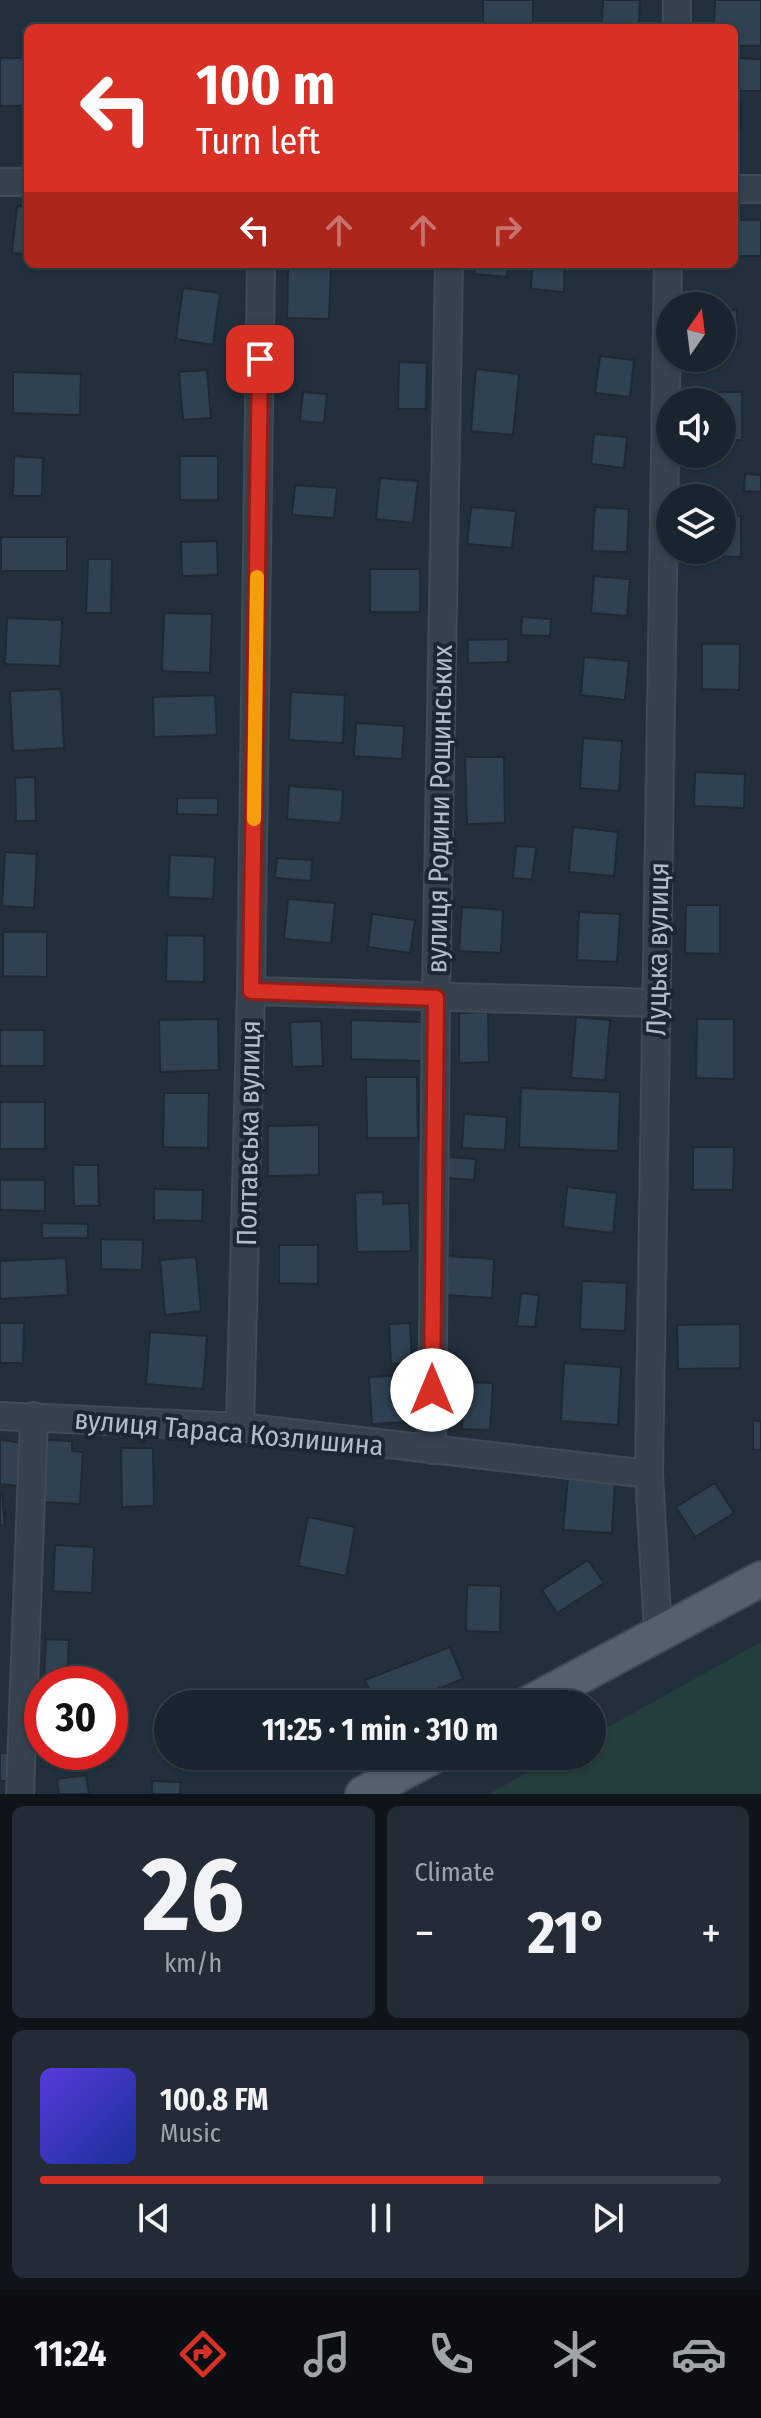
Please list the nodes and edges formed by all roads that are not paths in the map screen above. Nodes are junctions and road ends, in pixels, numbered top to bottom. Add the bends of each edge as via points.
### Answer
1 (677, 0) edge
2 (677, 24) edge
3 (0, 182) edge
4 (24, 182) edge
5 (738, 189) edge
6 (761, 189) edge
7 (261, 268) edge
8 (449, 268) edge
9 (668, 268) edge
10 (251, 991) junction
11 (436, 998) junction
12 (656, 1003) junction
13 (0, 1416) edge
14 (34, 1416) junction
15 (240, 1427) junction
16 (432, 1450) junction
17 (649, 1474) junction
18 (761, 1579) edge
19 (658, 1633) junction
20 (554, 1690) edge
21 (407, 1770) edge
22 (20, 1794) edge
23 (363, 1794) edge

1 - 2 street
3 - 4 street
5 - 6 street
7 - 10 street, Полтавська вулиця
8 - 11 street, вулиця Родини Рощинських
9 - 12 street, Луцька вулиця
10 - 11 street
10 - 15 street, Полтавська вулиця
11 - 12 street
11 - 16 street, вулиця Родини Рощинських
12 - 17 street, Луцька вулиця
13 - 14 street, вулиця Тараса Козлишина
14 - 15 street, вулиця Тараса Козлишина
14 - 22 street
15 - 16 street, вулиця Тараса Козлишина
16 - 17 street, вулиця Тараса Козлишина
17 - 19 street, Луцька вулиця
18 - 19 main road
19 - 20 main road
21 - 23 main road

